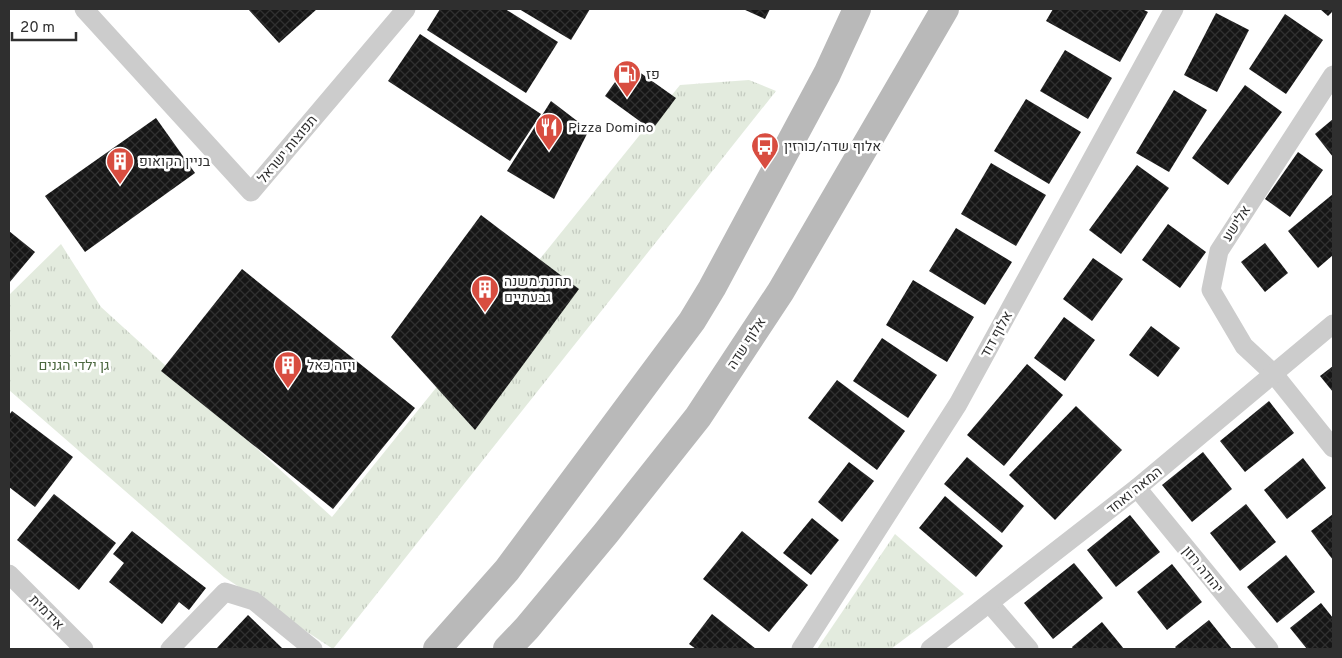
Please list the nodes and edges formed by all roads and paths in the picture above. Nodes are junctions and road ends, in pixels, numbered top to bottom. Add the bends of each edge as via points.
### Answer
1 (84, 9) edge
2 (406, 9) edge
3 (857, 9) edge
4 (945, 9) edge
5 (1174, 9) edge
6 (1333, 75) edge
7 (1333, 324) edge
8 (1273, 373) junction
9 (1333, 448) edge
10 (1137, 488) junction
11 (9, 574) edge
12 (990, 604) junction
13 (84, 649) edge
14 (170, 649) edge
15 (313, 649) edge
16 (437, 649) edge
17 (506, 649) edge
18 (801, 649) edge
19 (930, 649) edge
20 (1029, 649) edge
21 (1270, 649) edge

1 - 2 street, תפוצות ישראל via 251,192
3 - 16 main road via 827,74 692,321 507,570
4 - 17 main road, אלוף שדה via 781,291 698,417 606,534
5 - 18 street, אלוף דוד via 958,404
6 - 8 street, אלישע via 1219,250 1211,290 1244,346
7 - 8 street, המאה ואחד
8 - 9 street, אלישע
8 - 10 street, המאה ואחד
10 - 12 street, המאה ואחד
10 - 21 street, יהודה רוזן
11 - 13 street, אידמית
12 - 19 street, המאה ואחד
12 - 20 street
14 - 15 street via 224,592 254,600

